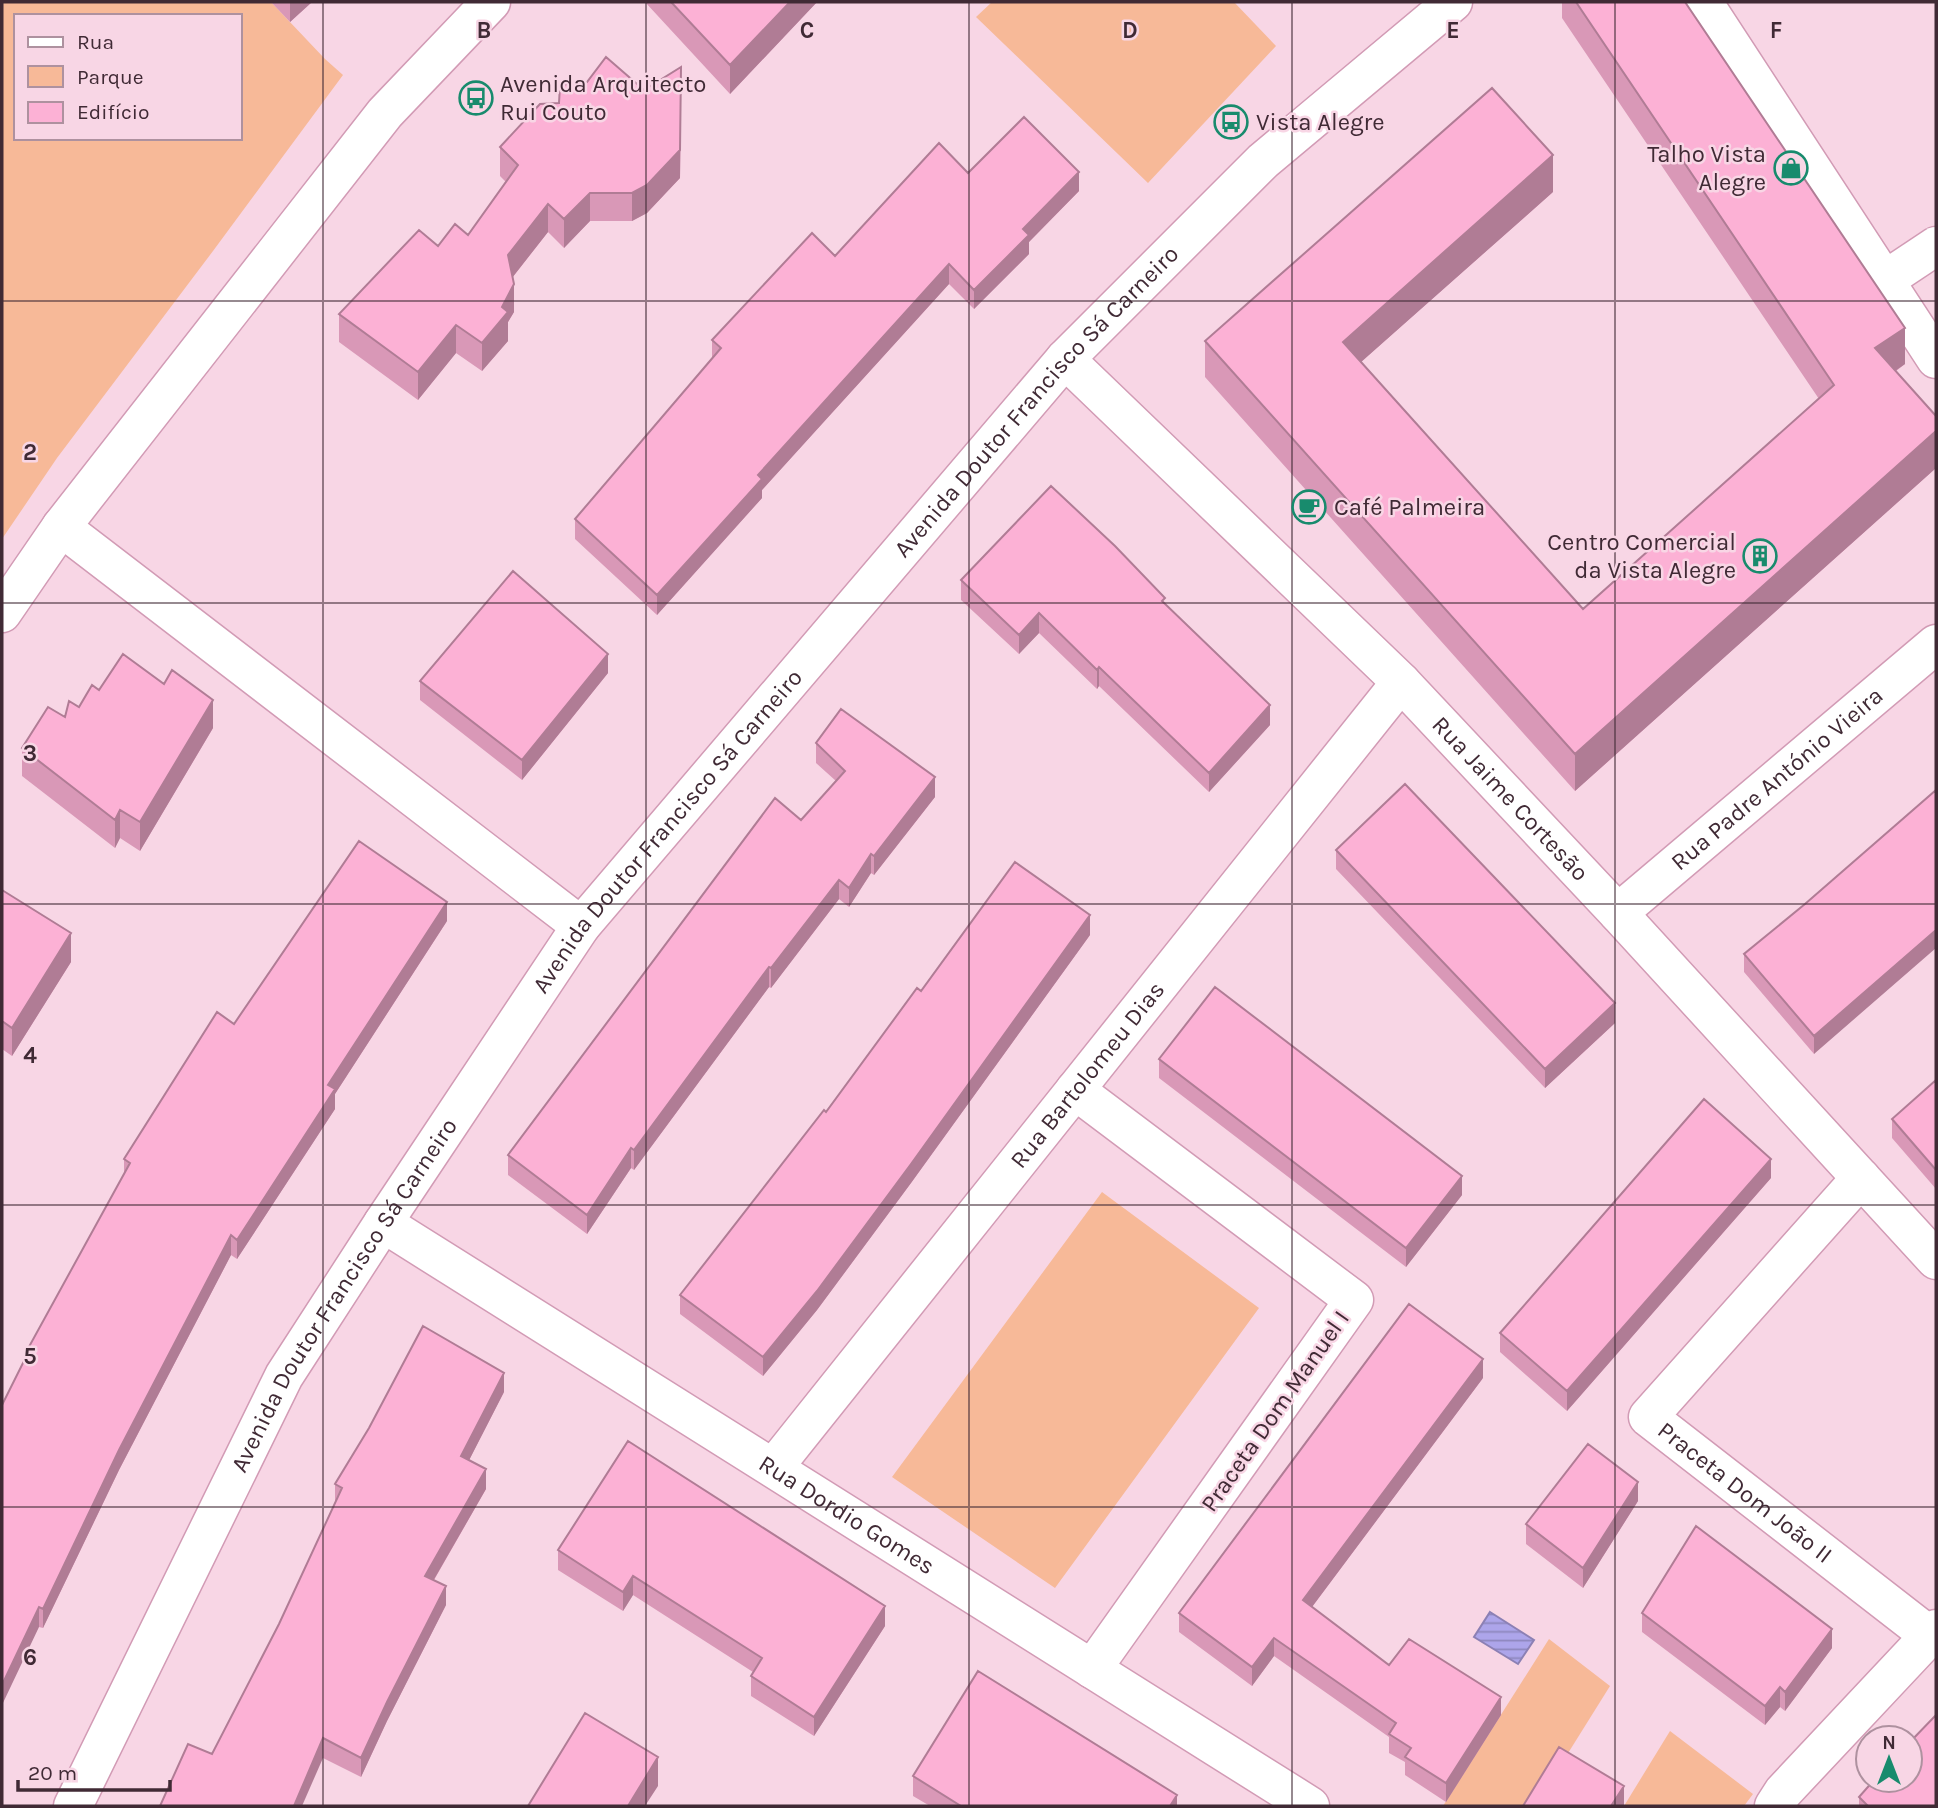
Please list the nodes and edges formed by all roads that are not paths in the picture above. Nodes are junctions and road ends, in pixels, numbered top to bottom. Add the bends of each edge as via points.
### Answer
1 (491, 2) edge
2 (1453, 2) edge
3 (1703, 2) edge
4 (1936, 246) edge
5 (1885, 280) junction
6 (1065, 359) junction
7 (1936, 359) edge
8 (61, 527) junction
9 (2, 613) edge
10 (1936, 644) edge
11 (1401, 682) junction
12 (1618, 913) junction
13 (581, 926) junction
14 (1075, 1090) junction
15 (1861, 1178) junction
16 (383, 1223) junction
17 (1936, 1261) edge
18 (774, 1468) junction
19 (1933, 1632) edge
20 (1092, 1669) junction
21 (73, 1806) edge
22 (1310, 1806) edge
23 (1774, 1806) edge

1 - 8 street via 385,113
2 - 6 street, Avenida Doutor Francisco Sá Carneiro via 1263,161
3 - 5 street
4 - 5 street
5 - 7 street
6 - 11 street, Rua Jaime Cortesão
6 - 13 street, Avenida Doutor Francisco Sá Carneiro
8 - 9 street
8 - 13 street
10 - 12 street, Rua Padre António Vieira
11 - 12 street, Rua Jaime Cortesão
11 - 14 street, Rua Bartolomeu Dias
12 - 15 street, Rua Jaime Cortesão
13 - 16 street, Avenida Doutor Francisco Sá Carneiro
14 - 18 street, Rua Bartolomeu Dias
14 - 20 street, Praceta Dom Manuel I via 1354,1300
15 - 17 street, Rua Jaime Cortesão
15 - 19 street, Praceta Dom João II via 1648,1417
16 - 18 street, Rua Dordio Gomes
16 - 21 street, Avenida Doutor Francisco Sá Carneiro via 284,1376
18 - 20 street, Rua Dordio Gomes
19 - 23 street
20 - 22 street, Rua Dordio Gomes

